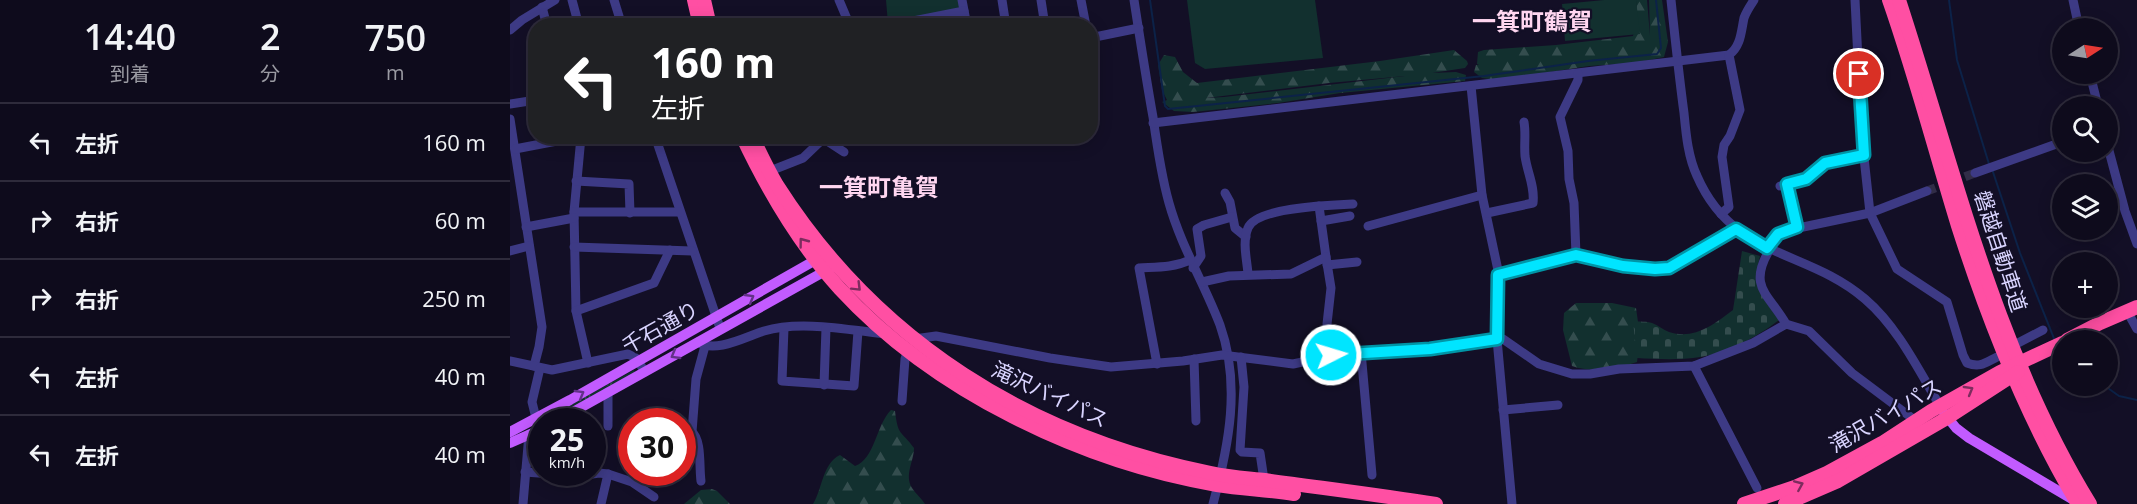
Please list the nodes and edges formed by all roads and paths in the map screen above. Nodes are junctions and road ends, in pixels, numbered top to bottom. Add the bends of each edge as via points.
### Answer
1 (555, 0) edge
2 (572, 0) edge
3 (614, 0) edge
4 (694, 0) edge
5 (704, 0) edge
6 (839, 0) edge
7 (962, 0) edge
8 (1002, 0) edge
9 (1041, 0) edge
10 (1081, 0) edge
11 (1134, 0) edge
12 (1671, 0) edge
13 (1754, 0) edge
14 (1855, 0) edge
15 (1889, 0) edge
16 (1899, 0) edge
17 (2073, 0) edge
18 (542, 8) junction
19 (964, 11) junction
20 (545, 18) edge
21 (577, 18) edge
22 (620, 18) edge
23 (698, 18) edge
24 (708, 18) edge
25 (847, 18) edge
26 (937, 18) edge
27 (965, 18) edge
28 (1005, 18) edge
29 (1044, 18) edge
30 (1084, 18) edge
31 (2077, 18) edge
32 (1139, 28) junction
33 (510, 30) edge
34 (1098, 36) edge
35 (1730, 56) junction
36 (1678, 63) junction
37 (1578, 74) junction
38 (1471, 86) junction
39 (528, 101) edge
40 (510, 104) edge
41 (510, 119) edge
42 (1524, 122) dead end
43 (1154, 123) junction
44 (543, 144) edge
45 (581, 144) edge
46 (658, 144) edge
47 (746, 144) edge
48 (756, 144) edge
49 (818, 144) edge
50 (833, 144) edge
51 (2052, 145) edge
52 (515, 149) junction
53 (844, 152) dead end
54 (1864, 155) junction
55 (2113, 162) edge
56 (770, 171) junction
57 (1975, 173) tunnel mouth
58 (576, 181) junction
59 (1927, 191) tunnel mouth
60 (1225, 193) dead end
61 (1482, 195) junction
62 (1353, 204) dead end
63 (1319, 206) junction
64 (680, 212) junction
65 (630, 213) junction
66 (1487, 213) junction
67 (1870, 213) junction
68 (1721, 214) junction
69 (574, 215) junction
70 (1350, 216) dead end
71 (1232, 217) junction
72 (1321, 221) junction
73 (1368, 226) dead end
74 (526, 227) junction
75 (1797, 227) junction
76 (1736, 229) junction
77 (2134, 230) edge
78 (1246, 237) junction
79 (2137, 244) edge
80 (529, 246) junction
81 (574, 247) junction
82 (1768, 249) junction
83 (510, 250) edge
84 (670, 250) junction
85 (692, 251) junction
86 (1576, 255) junction
87 (1327, 261) junction
88 (826, 262) junction
89 (1357, 262) dead end
90 (1192, 264) junction
91 (1248, 274) junction
92 (1498, 275) junction
93 (1202, 282) junction
94 (2132, 309) edge
95 (576, 311) junction
96 (718, 323) junction
97 (1786, 324) junction
98 (784, 328) junction
99 (826, 328) junction
100 (2137, 329) edge
101 (2043, 330) dead end
102 (2085, 330) edge
103 (858, 331) junction
104 (888, 334) junction
105 (1497, 339) junction
106 (701, 344) junction
107 (911, 344) junction
108 (2052, 348) edge
109 (1361, 352) junction
110 (2008, 352) junction
111 (1228, 355) junction
112 (1331, 355) junction
113 (1241, 357) junction
114 (1194, 359) junction
115 (510, 361) edge
116 (639, 361) junction
117 (588, 363) junction
118 (1157, 363) junction
119 (1694, 366) junction
120 (537, 367) junction
121 (645, 372) junction
122 (824, 384) junction
123 (2022, 386) junction
124 (608, 392) junction
125 (902, 400) dead end
126 (1558, 405) dead end
127 (534, 408) edge
128 (563, 408) edge
129 (580, 408) edge
130 (691, 408) edge
131 (1503, 410) junction
132 (1944, 412) junction
133 (1912, 418) dead end
134 (1197, 421) dead end
135 (528, 426) edge
136 (608, 426) dead end
137 (510, 432) edge
138 (528, 435) edge
139 (696, 435) edge
140 (510, 443) edge
141 (528, 444) edge
142 (525, 472) junction
143 (608, 474) junction
144 (618, 475) edge
145 (1372, 475) dead end
146 (1219, 480) junction
147 (1264, 480) junction
148 (701, 481) dead end
149 (643, 486) edge
150 (1757, 488) dead end
151 (654, 497) dead end
152 (2083, 501) edge
153 (523, 504) edge
154 (601, 504) edge
155 (1213, 504) edge
156 (1371, 504) edge
157 (1436, 504) edge
158 (1512, 504) edge
159 (1744, 504) edge
160 (1785, 504) edge

1 - 18 street
2 - 21 street
3 - 22 street
4 - 23 highway
5 - 24 highway
6 - 25 street
7 - 19 street
8 - 28 street
9 - 29 street
10 - 30 street
11 - 32 street
12 - 36 street
13 - 35 street
14 - 54 street
15 - 110 highway, 磐越自動車道 via 1958,226
16 - 110 highway, 磐越自動車道
17 - 31 street
18 - 20 street
18 - 33 street
19 - 26 street
19 - 27 street
32 - 34 street
32 - 43 street
35 - 36 street
35 - 68 street via 1740,110 1724,145 1729,207
36 - 37 street
36 - 68 street via 1694,167
37 - 38 street
37 - 86 street via 1560,117 1568,151
38 - 43 street
38 - 61 street
39 - 40 street
41 - 52 street
42 - 66 street via 1533,203
43 - 90 street via 1168,202
44 - 52 street
45 - 58 street
46 - 64 street
88 -> 47 highway, 滝沢バイパス via 794,230
48 - 56 highway, 滝沢バイパス
49 - 56 street via 803,158
50 - 53 street
51 - 57 street
52 - 74 street
54 - 67 street
54 - 75 street via 1825,163 1806,179 1784,185
55 - 77 street
56 - 88 highway, 滝沢バイパス
58 - 65 street via 629,184
58 - 69 street
59 - 67 street
60 - 71 street
61 - 66 street
61 - 73 street
62 - 63 street
63 - 72 street
63 - 78 street via 1298,207 1258,219 1248,227
64 - 65 street
64 - 85 street
65 - 69 street
66 - 92 street
67 - 75 street
67 - 110 street via 1897,269 1947,302 1967,363 1977,367
68 - 76 street
69 - 74 street
69 - 81 street
70 - 72 street
71 - 78 street via 1238,232
71 - 90 street via 1197,229 1201,256
72 - 87 street
74 - 80 street
75 - 82 street via 1778,234
76 - 82 street
76 - 86 street via 1669,268 1623,266
77 - 79 street
78 - 91 street
80 - 83 street
80 - 120 street via 542,327
81 - 84 street
81 - 95 street
82 - 97 street via 1761,266 1761,286
82 - 132 street via 1839,280 1865,299 1888,324
84 - 85 street
84 - 95 street via 654,283
85 - 96 street
86 - 92 street
87 - 89 street
87 - 91 street via 1291,274
87 - 112 street
88 - 96 main road, 千石通り
88 - 104 highway, 滝沢バイパス via 864,313
88 -> 107 highway, 滝沢バイパス
90 - 93 street
90 - 118 street via 1139,268
91 - 93 street
92 - 105 street
93 - 111 street
94 - 100 street
94 - 102 highway
95 - 117 street
96 - 106 main road, 千石通り
96 - 116 main road, 千石通り
97 - 119 street via 1753,343
97 - 133 street via 1809,331 1852,373
98 - 99 street
98 - 106 street via 741,340
98 - 122 street via 782,381
99 - 103 street
99 - 122 street
101 - 110 street
103 - 104 street
103 - 122 street via 854,386
104 - 107 highway, 滝沢バイパス
105 - 109 street via 1430,349
105 - 119 street via 1507,340 1539,364 1572,374
105 - 131 street
106 -> 121 main road, 千石通り
106 - 130 street
107 - 118 street via 936,336 1111,367
107 - 125 street via 904,359
107 - 146 highway, 滝沢バイパス via 983,399 1041,430 1127,463
108 - 132 highway, 滝沢バイパス via 2008,380
109 - 112 street
109 - 145 street
110 - 123 highway, 磐越自動車道
111 - 113 street
111 - 114 street
111 - 146 street via 1231,417
112 - 113 street via 1293,364
113 - 147 street via 1244,387 1240,450 1260,453
114 - 118 street
114 - 134 street
115 - 120 street
116 - 117 street via 628,354
116 - 121 street
128 -> 116 main road, 千石通り
117 - 120 street via 552,370
119 - 150 street
120 - 127 street
121 - 124 main road, 千石通り
123 - 152 highway, 磐越自動車道 via 2048,428
123 - 152 highway, 磐越自動車道 via 2063,478
124 - 129 main road, 千石通り
124 - 136 street
126 - 131 street
131 - 158 street
132 - 152 main road via 1969,438
159 -> 132 highway, 滝沢バイパス via 1827,473
132 - 160 highway, 滝沢バイパス via 1838,481
135 - 137 main road, 千石通り
138 - 140 main road, 千石通り
139 - 148 street
141 - 142 street
142 - 143 street
142 - 153 street
143 - 144 street
143 - 154 street
146 - 147 highway, 滝沢バイパス
146 - 155 street
146 - 156 highway, 滝沢バイパス
147 - 157 highway, 滝沢バイパス
149 - 151 street

